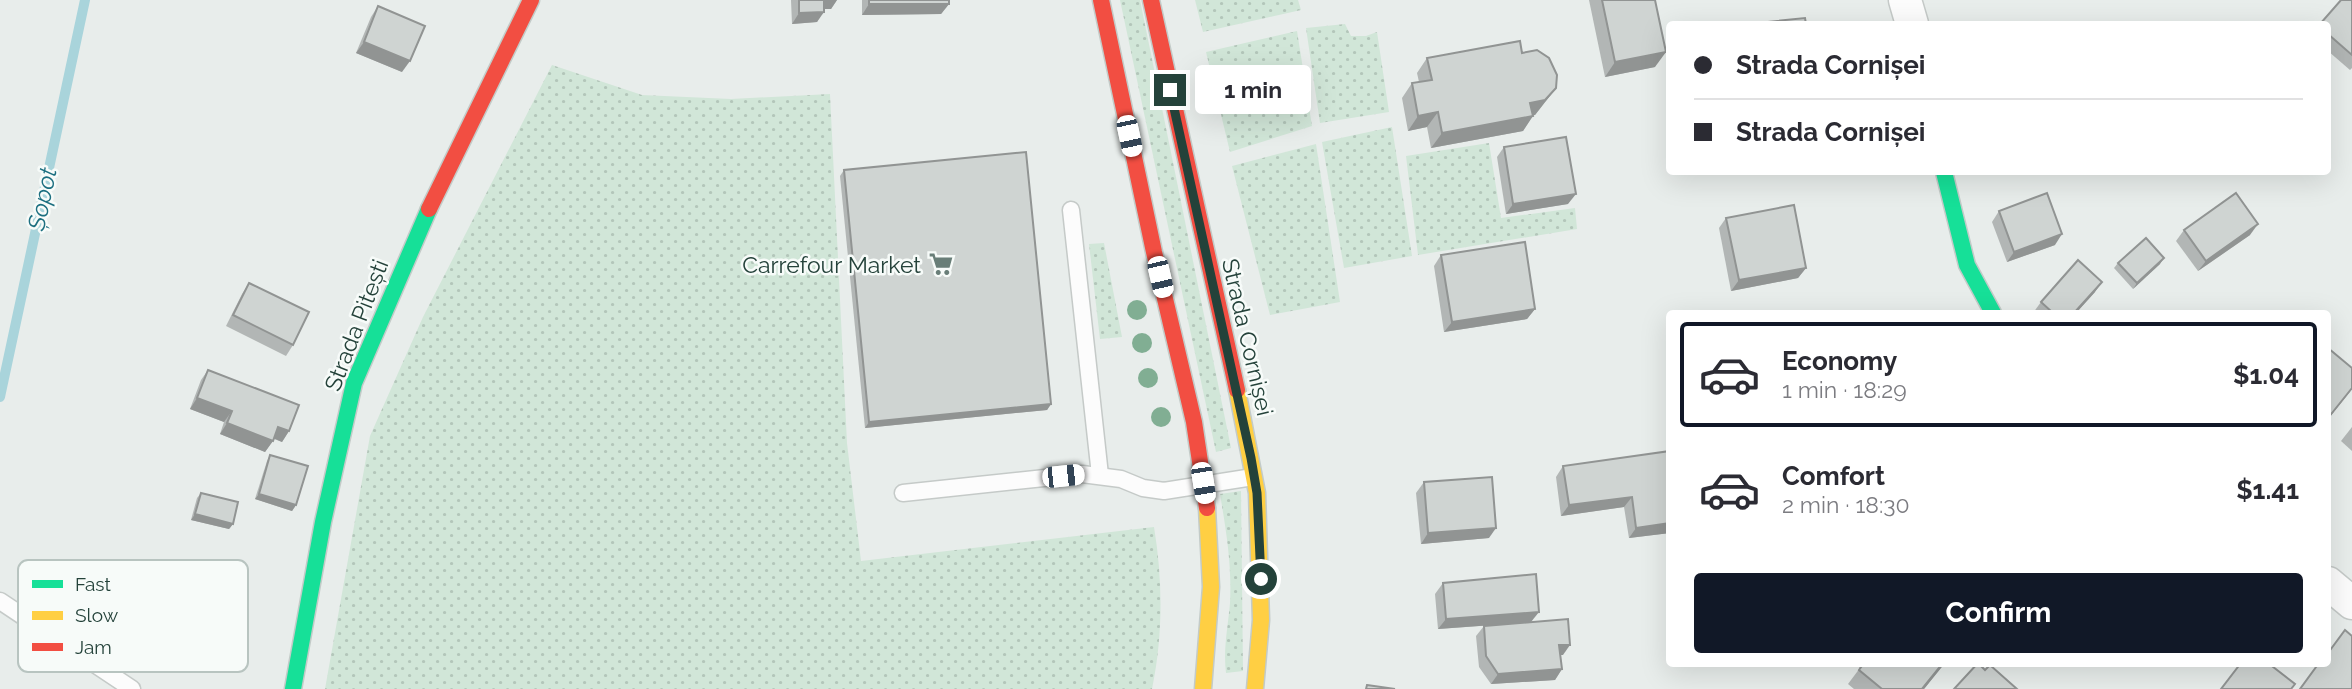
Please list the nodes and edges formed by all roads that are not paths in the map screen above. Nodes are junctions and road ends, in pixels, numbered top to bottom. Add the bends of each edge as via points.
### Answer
1 (531, 0) edge
2 (1101, 0) edge
3 (1151, 0) edge
4 (1905, 0) edge
5 (1911, 21) edge
6 (1945, 175) edge
7 (1070, 211) dead end
8 (1990, 310) edge
9 (1100, 475) junction
10 (1254, 477) junction
11 (1203, 483) junction
12 (903, 493) dead end
13 (2331, 586) edge
14 (0, 601) edge
15 (2352, 603) edge
16 (18, 613) edge
17 (106, 672) edge
18 (132, 689) edge
19 (293, 689) edge
20 (1203, 689) edge
21 (1255, 689) edge

1 - 19 street, Strada Pitești via 412,243 354,383
2 - 11 street via 1194,422
3 - 10 street, Strada Cornișei
4 - 5 street
6 - 8 street via 1977,294
7 - 9 lane
9 - 11 lane via 1164,491
9 - 12 lane
10 - 11 lane
10 - 21 street, Strada Cornișei via 1262,558
11 - 20 street via 1212,587
13 - 15 street
14 - 16 lane
17 - 18 lane

